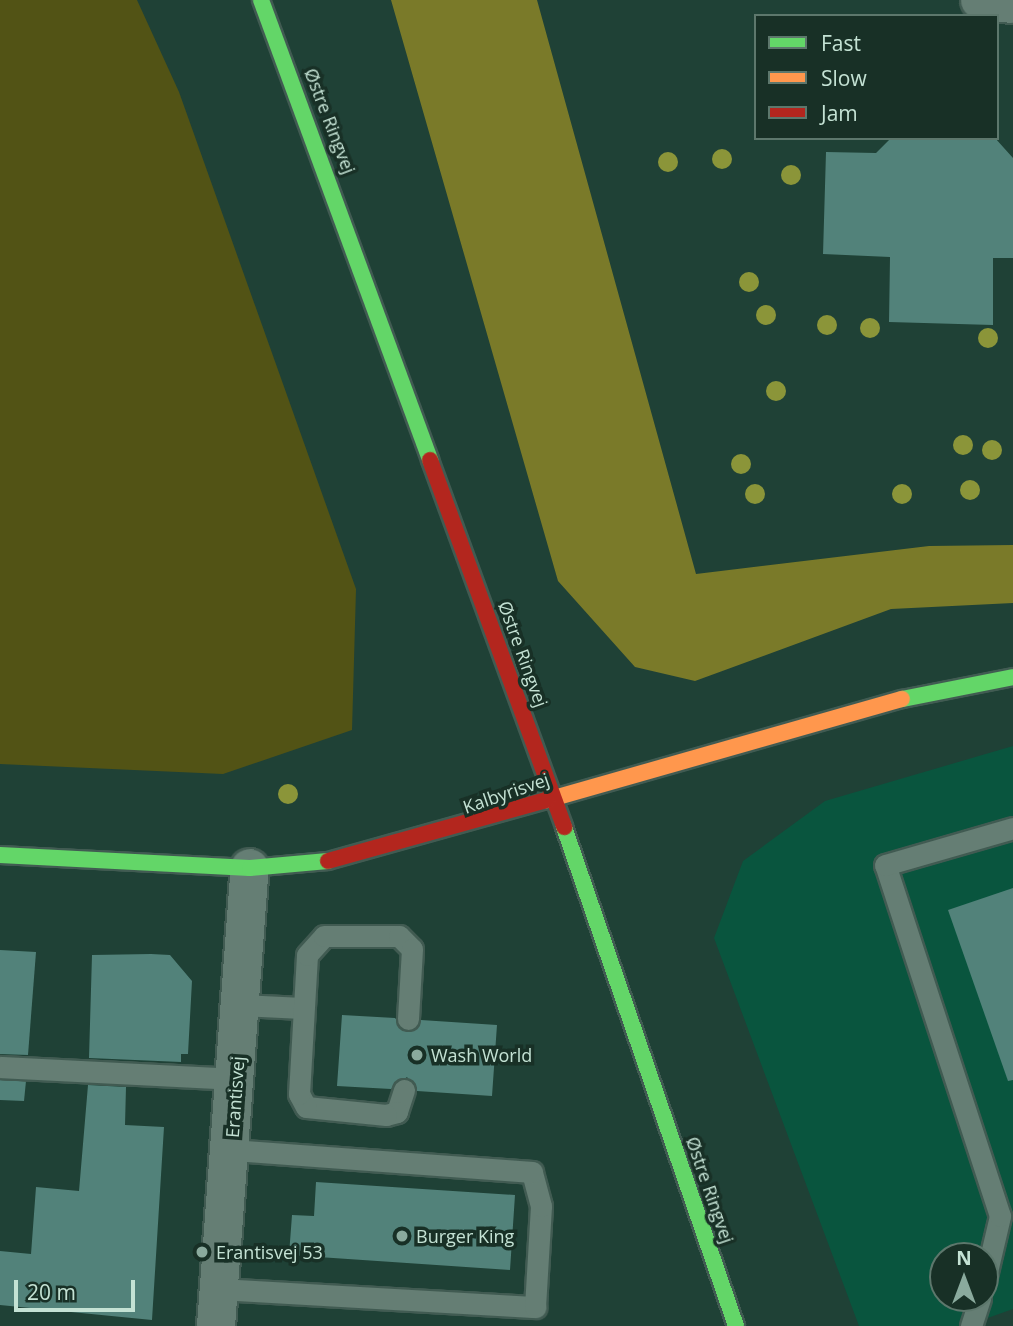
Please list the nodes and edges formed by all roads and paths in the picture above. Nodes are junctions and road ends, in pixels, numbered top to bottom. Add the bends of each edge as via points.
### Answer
1 (261, 0) edge
2 (981, 0) edge
3 (1013, 4) edge
4 (1013, 677) edge
5 (554, 797) junction
6 (1013, 828) edge
7 (0, 855) edge
8 (250, 868) junction
9 (241, 1005) junction
10 (302, 1008) junction
11 (408, 1019) dead end
12 (0, 1067) edge
13 (236, 1079) junction
14 (404, 1090) dead end
15 (231, 1150) junction
16 (994, 1242) edge
17 (219, 1308) edge
18 (736, 1326) edge

1 - 5 street, Østre Ringvej
2 - 3 street
4 - 5 street, Kalbyrisvej via 911,695
5 - 8 street, Kalbyrisvej via 423,841 338,860
5 - 18 street, Østre Ringvej
6 - 16 lane via 885,865 1000,1216
7 - 8 street, Kalbyrisvej
8 - 9 street, Erantisvej
9 - 10 lane
9 - 13 street, Erantisvej
10 - 11 lane via 307,955 324,936 399,936 412,949
10 - 14 lane via 299,1094 306,1107 386,1115 397,1112
12 - 13 lane
13 - 15 street, Erantisvej
15 - 17 street, Erantisvej
15 - 17 lane via 532,1172 541,1206 536,1294 535,1307

